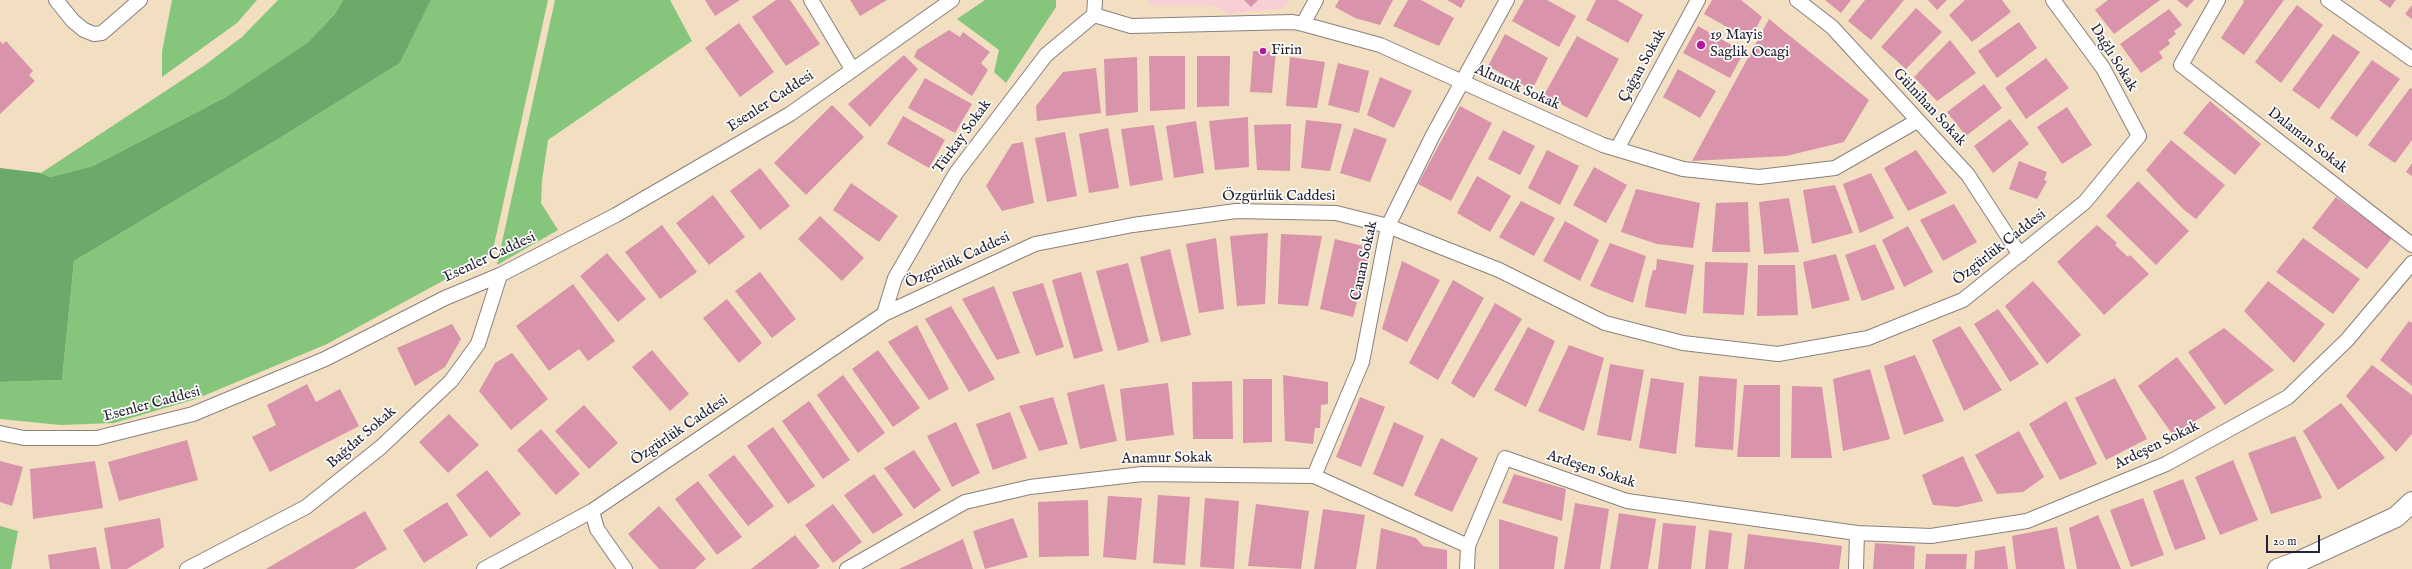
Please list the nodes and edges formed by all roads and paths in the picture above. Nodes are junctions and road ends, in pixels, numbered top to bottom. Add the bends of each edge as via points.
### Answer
1 (56, 0) edge
2 (140, 0) edge
3 (811, 0) edge
4 (952, 0) edge
5 (1094, 0) edge
6 (1316, 0) edge
7 (1507, 0) edge
8 (1698, 0) edge
9 (1797, 0) edge
10 (2054, 0) edge
11 (2218, 0) edge
12 (2328, 0) edge
13 (1094, 16) junction
14 (1303, 24) junction
15 (2412, 59) edge
16 (852, 69) junction
17 (1461, 82) junction
18 (1917, 122) junction
19 (2139, 136) joint
20 (1617, 149) junction
21 (1388, 226) junction
22 (2412, 245) edge
23 (2020, 255) junction
24 (2412, 263) edge
25 (500, 275) junction
26 (884, 314) junction
27 (0, 433) edge
28 (1314, 476) junction
29 (2412, 502) edge
30 (592, 511) junction
31 (1857, 532) junction
32 (1468, 546) junction
33 (2301, 565) edge
34 (187, 569) edge
35 (484, 569) edge
36 (625, 569) edge
37 (847, 569) edge
38 (1467, 569) edge
39 (1856, 569) edge
40 (2278, 569) edge

1 - 2 street via 73,21 94,34 102,33
3 - 16 street
4 - 16 street, Esenler Caddesi
5 - 13 street
6 - 14 street
7 - 17 street, Canan Sokak
8 - 20 street, Çağan Sokak
9 - 18 street, Gülnihan Sokak via 1832,27
10 - 19 street, Dağlı Sokak via 2103,68
11 - 22 street, Dalaman Sokak via 2181,64
12 - 15 street
13 - 14 street, Altıncık Sokak via 1131,26 1293,22
13 - 26 street, Türkay Sokak via 1046,55 956,173 895,278
14 - 17 street, Altıncık Sokak via 1380,45
16 - 25 street, Esenler Caddesi via 783,118 616,216
17 - 20 street, Altıncık Sokak
17 - 21 street, Canan Sokak
18 - 20 street, Altıncık Sokak via 1835,168 1759,177 1683,170
18 - 23 street, Gülnihan Sokak via 1968,176
19 - 23 street, Özgürlük Caddesi via 2085,202
21 - 23 street, Özgürlük Caddesi via 1499,270 1606,323 1683,343 1778,354 1868,338 1956,303
21 - 26 street, Özgürlük Caddesi via 1336,213 1236,211 1133,225 1035,244
21 - 28 street, Canan Sokak via 1362,362
24 - 31 street, Ardeşen Sokak via 2347,340 2288,397 2166,464 2027,521 1931,536
25 - 27 street, Esenler Caddesi via 445,298 325,358 194,414 97,438 24,438
25 - 34 street, Bağdat Sokak via 478,344 446,386 380,447 306,507
26 - 30 street, Özgürlük Caddesi
28 - 32 street, Anamur Sokak
28 - 37 street, Anamur Sokak via 1142,474 1030,487 964,502
29 - 33 main road via 2396,516
30 - 35 street, Özgürlük Caddesi
30 - 36 street via 597,529
31 - 32 street, Ardeşen Sokak via 1627,501 1505,458
31 - 39 street
32 - 38 street, Ardeşen Sokak
33 - 40 main road

